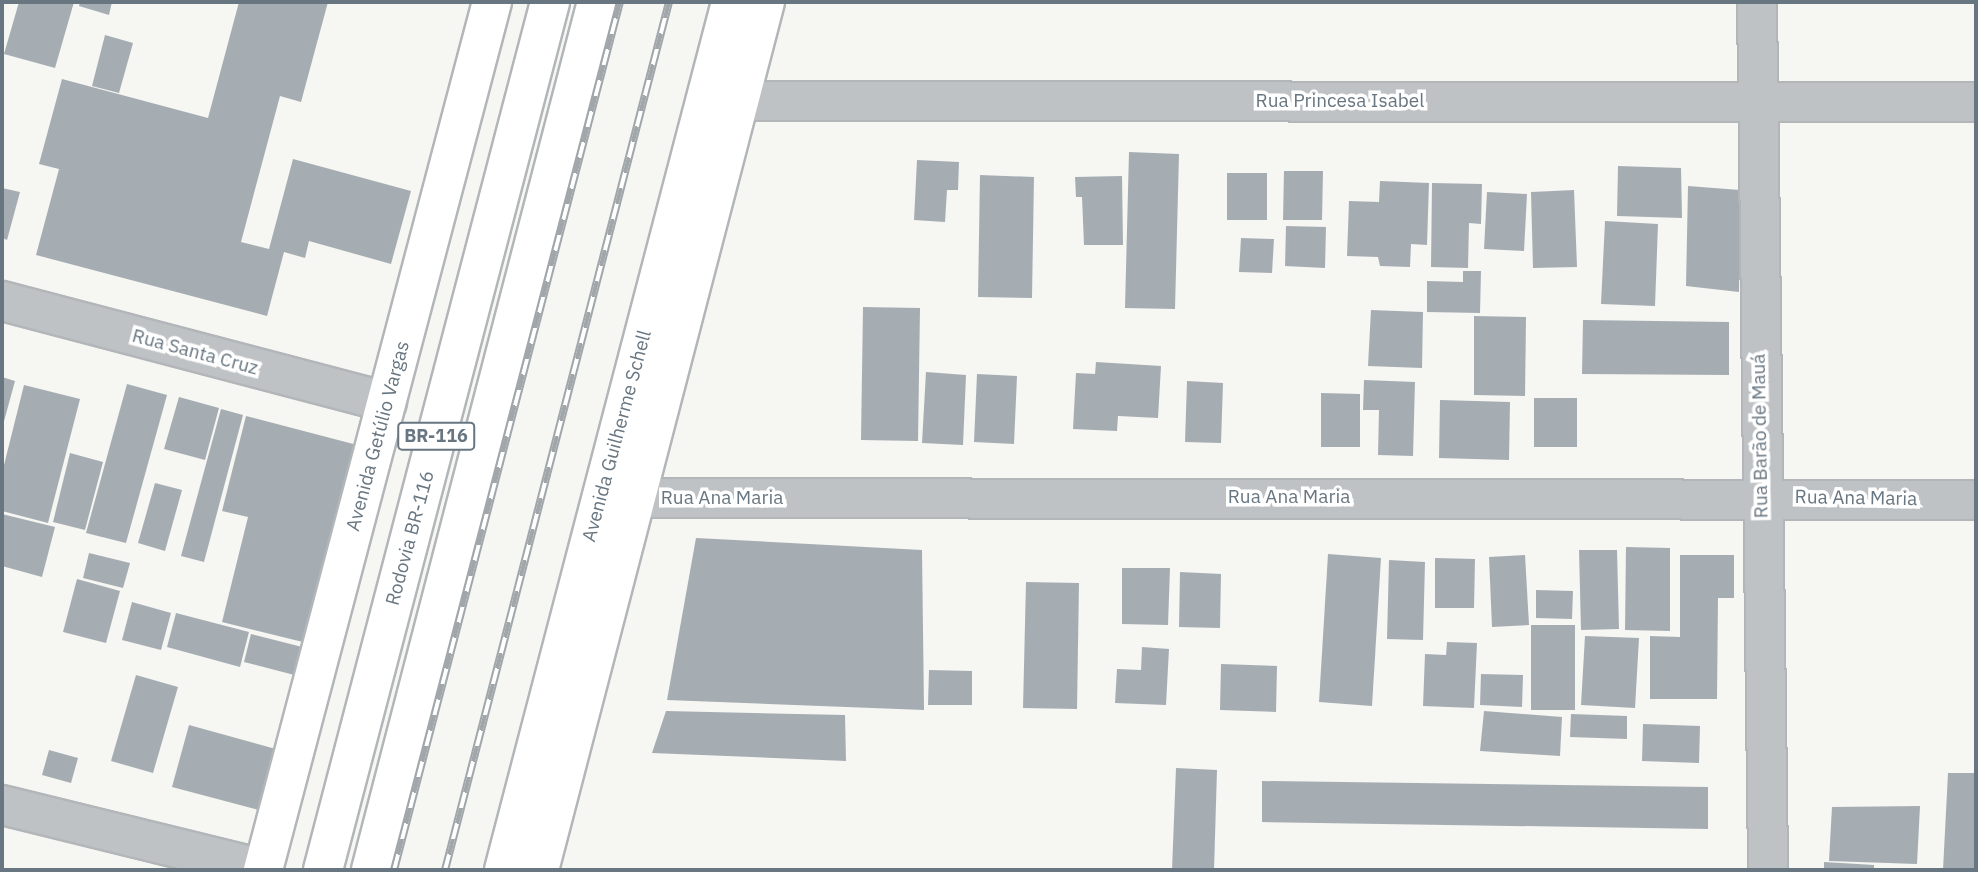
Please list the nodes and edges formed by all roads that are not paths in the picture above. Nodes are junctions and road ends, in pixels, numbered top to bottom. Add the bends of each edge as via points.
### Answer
1 (492, 2) edge
2 (550, 2) edge
3 (597, 2) edge
4 (731, 2) edge
5 (765, 2) edge
6 (1757, 2) edge
7 (1756, 100) junction
8 (722, 102) junction
9 (1976, 102) edge
10 (2, 301) edge
11 (387, 402) junction
12 (1760, 496) junction
13 (618, 498) junction
14 (1976, 500) edge
15 (2, 805) edge
16 (263, 870) edge
17 (323, 870) edge
18 (371, 870) edge
19 (505, 870) edge
20 (539, 870) edge
21 (1768, 870) edge

1 - 11 main road, Avenida Getúlio Vargas
2 - 17 main road, Rodovia BR-116 / BR-116
3 - 18 main road, BR-116
4 - 8 main road, Avenida Guilherme Schell
5 - 8 main road, Avenida Guilherme Schell
6 - 7 street, Rua Barão de Mauá
7 - 8 street, Rua Princesa Isabel
7 - 9 street, Rua Princesa Isabel
7 - 12 street, Rua Barão de Mauá
8 - 13 main road, Avenida Guilherme Schell
10 - 11 street, Rua Santa Cruz
11 - 16 main road, Avenida Getúlio Vargas
12 - 13 street, Rua Ana Maria
12 - 14 street, Rua Ana Maria
12 - 21 street, Rua Barão de Mauá
13 - 19 main road, Avenida Guilherme Schell
13 - 20 main road, Avenida Guilherme Schell
15 - 16 street

